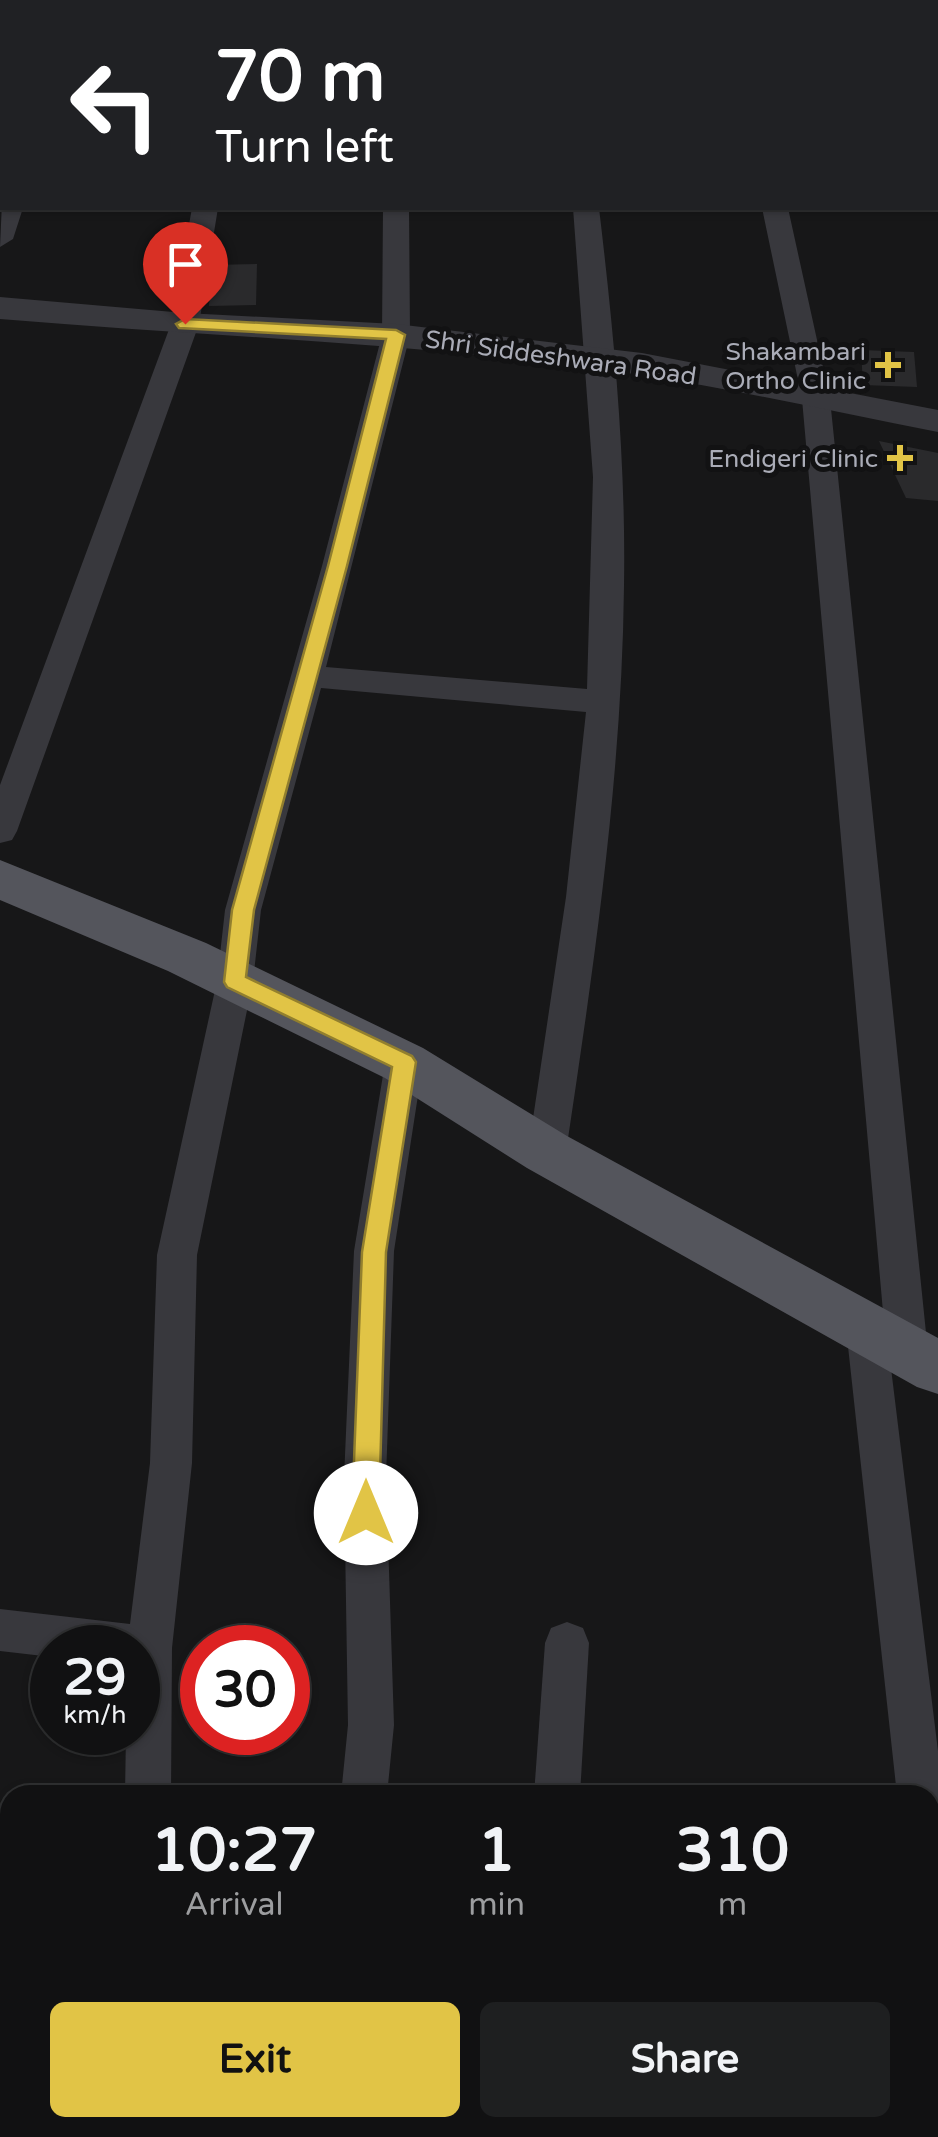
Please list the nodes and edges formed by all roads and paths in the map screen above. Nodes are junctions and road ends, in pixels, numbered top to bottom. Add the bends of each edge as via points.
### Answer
1 (9, 210) edge
2 (205, 210) edge
3 (396, 210) edge
4 (586, 210) edge
5 (775, 210) edge
6 (0, 239) edge
7 (0, 308) edge
8 (185, 324) junction
9 (396, 335) junction
10 (604, 361) junction
11 (816, 399) junction
12 (938, 421) edge
13 (306, 676) junction
14 (602, 702) junction
15 (0, 831) edge
16 (0, 878) edge
17 (235, 982) junction
18 (404, 1062) junction
19 (547, 1152) junction
20 (904, 1349) edge
21 (153, 1625) edge
22 (0, 1630) edge
23 (30, 1634) edge
24 (568, 1643) dead end
25 (149, 1755) edge
26 (148, 1785) edge
27 (365, 1785) edge
28 (558, 1785) edge
29 (920, 1785) edge

1 - 6 street
2 - 8 street
3 - 9 street
4 - 10 street
5 - 11 street
7 - 8 street, Shri Siddeshwara Road
8 - 9 street, Shri Siddeshwara Road
8 - 15 street
9 - 10 street, Shri Siddeshwara Road
9 - 13 street
10 - 11 street, Shri Siddeshwara Road
10 - 14 street
11 - 12 street, Shri Siddeshwara Road
11 - 20 street
13 - 14 street
13 - 17 street via 243,910
14 - 19 street via 585,903
16 - 17 main road
17 - 18 main road
17 - 21 street via 177,1255 171,1463
18 - 19 main road
18 - 27 street via 374,1252 365,1478 371,1725
19 - 20 main road
20 - 29 street
22 - 23 street
24 - 28 street
25 - 26 street

